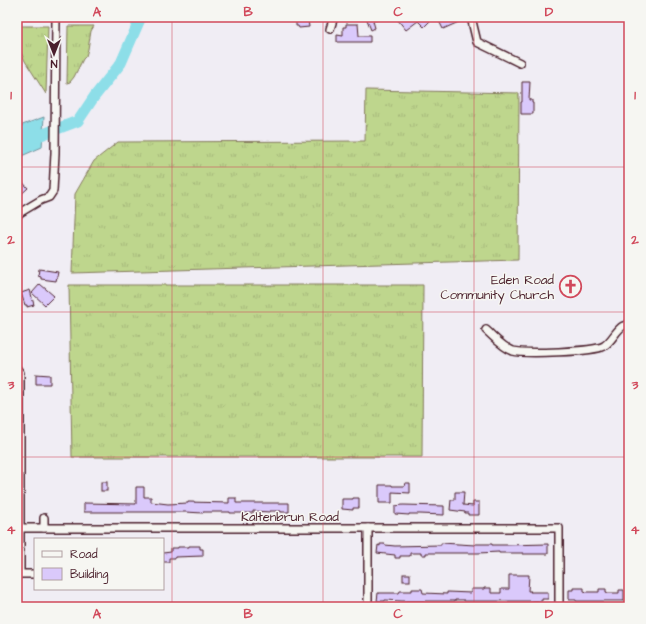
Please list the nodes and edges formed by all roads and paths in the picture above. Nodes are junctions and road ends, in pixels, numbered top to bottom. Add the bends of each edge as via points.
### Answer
1 (56, 17) edge
2 (334, 17) edge
3 (471, 17) edge
4 (330, 29) dead end
5 (520, 63) dead end
6 (17, 216) edge
7 (629, 324) edge
8 (486, 330) dead end
9 (17, 369) edge
10 (44, 518) dead end
11 (20, 528) junction
12 (44, 528) junction
13 (368, 528) junction
14 (19, 574) edge
15 (34, 574) edge
16 (368, 607) edge
17 (559, 607) edge

1 - 6 street via 53,191 49,197
2 - 4 street
3 - 5 street via 477,42
7 - 8 street via 623,326 604,346 576,351 523,353 503,345
9 - 11 street via 20,373
10 - 12 street
11 - 12 street, Kaltenbrun Road
11 - 14 street
12 - 13 street, Kaltenbrun Road
13 - 16 street
13 - 17 street, Kaltenbrun Road via 559,528
14 - 15 street

